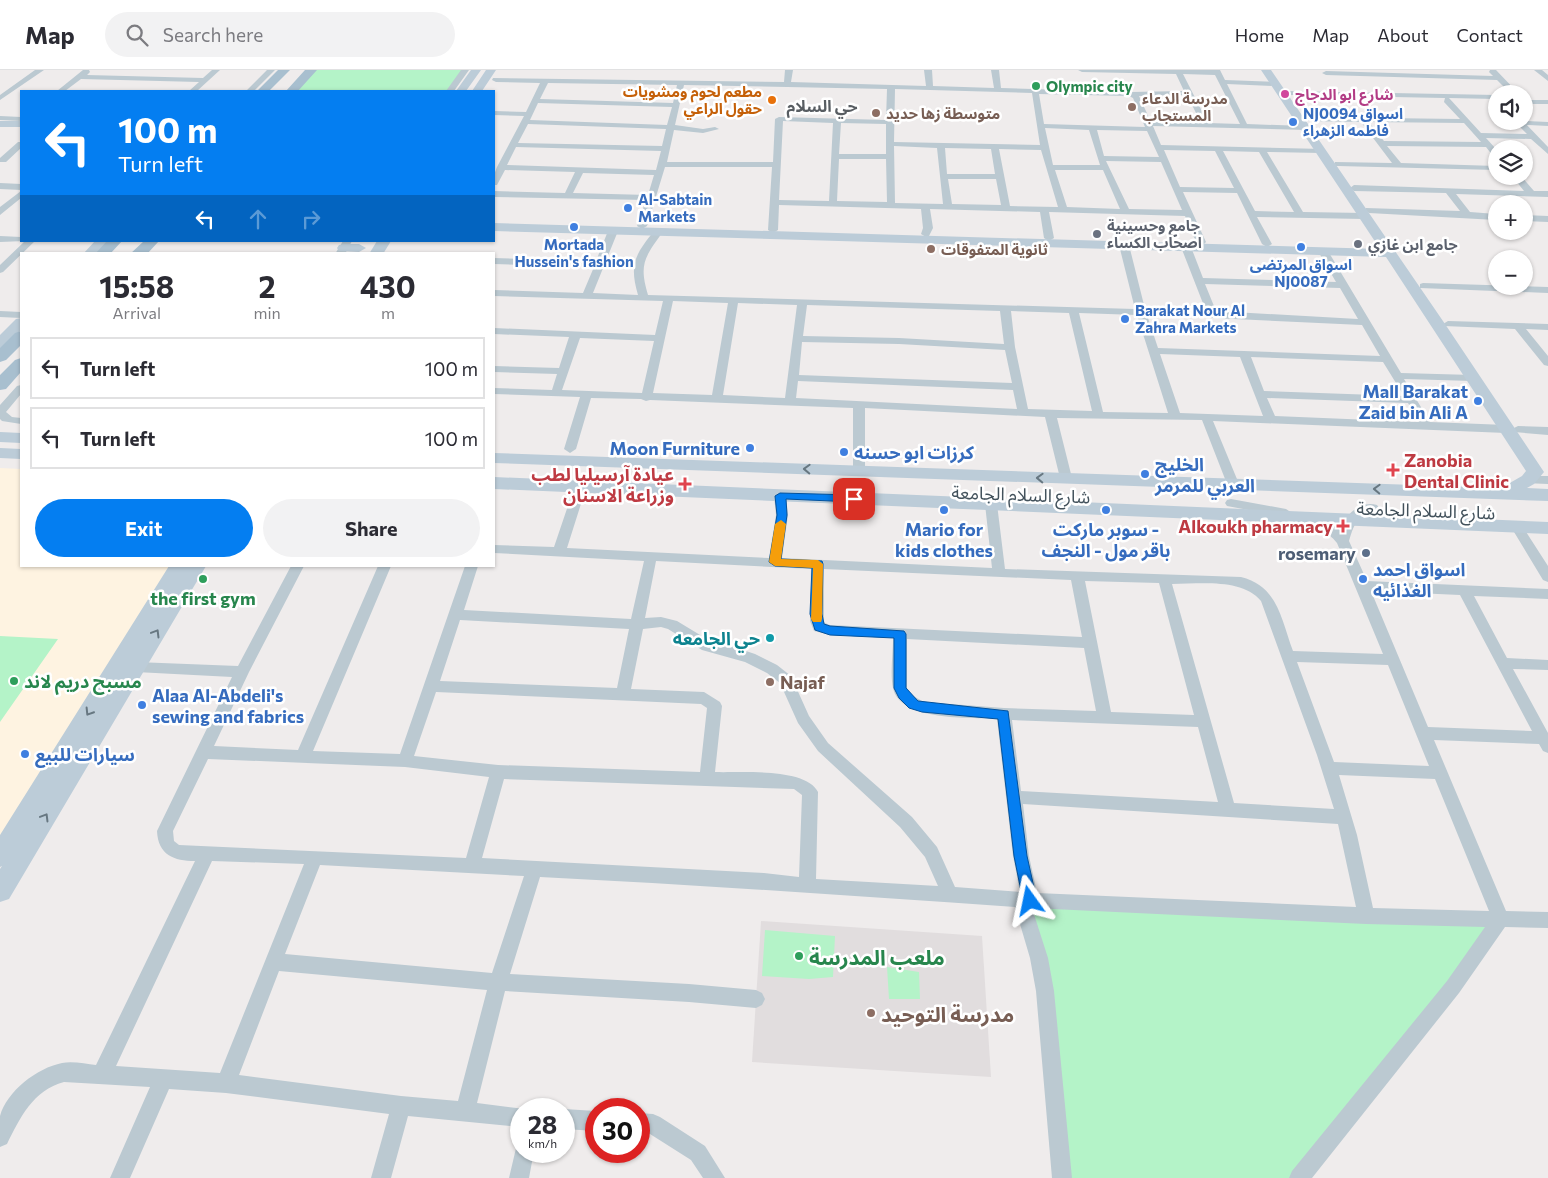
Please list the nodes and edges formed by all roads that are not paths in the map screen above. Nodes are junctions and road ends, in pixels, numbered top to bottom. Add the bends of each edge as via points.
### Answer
1 (40, 70) edge
2 (89, 70) edge
3 (216, 70) edge
4 (284, 70) edge
5 (298, 70) edge
6 (311, 70) edge
7 (465, 70) edge
8 (476, 70) edge
9 (502, 70) edge
10 (790, 70) edge
11 (928, 70) edge
12 (995, 70) edge
13 (1266, 70) edge
14 (1273, 70) edge
15 (1491, 70) edge
16 (1538, 70) edge
17 (1179, 72) junction
18 (1217, 72) edge
19 (1324, 72) edge
20 (494, 75) edge
21 (80, 77) junction
22 (1499, 78) junction
23 (1084, 79) edge
24 (1548, 79) edge
25 (205, 80) junction
26 (1331, 80) dead end
27 (545, 81) junction
28 (1221, 82) junction
29 (680, 83) junction
30 (787, 84) junction
31 (1275, 84) junction
32 (281, 85) edge
33 (1506, 85) edge
34 (261, 86) edge
35 (891, 87) junction
36 (1336, 87) dead end
37 (930, 88) junction
38 (62, 90) edge
39 (194, 90) edge
40 (451, 90) edge
41 (462, 90) edge
42 (479, 90) edge
43 (489, 90) edge
44 (998, 90) junction
45 (1034, 91) junction
46 (1190, 93) junction
47 (20, 94) edge
48 (1131, 94) junction
49 (1342, 94) junction
50 (1291, 95) junction
51 (2, 96) edge
52 (1488, 99) edge
53 (1488, 99) edge
54 (1447, 100) junction
55 (1533, 100) edge
56 (1548, 100) edge
57 (534, 101) junction
58 (676, 105) junction
59 (495, 113) edge
60 (602, 114) junction
61 (0, 118) edge
62 (20, 118) edge
63 (527, 118) junction
64 (1363, 119) junction
65 (837, 121) junction
66 (1466, 121) junction
67 (888, 122) junction
68 (1533, 122) edge
69 (1305, 123) junction
70 (0, 124) edge
71 (20, 124) edge
72 (1548, 124) edge
73 (1040, 126) junction
74 (1206, 126) junction
75 (1245, 126) junction
76 (670, 127) junction
77 (1092, 127) junction
78 (1149, 127) junction
79 (1533, 127) edge
80 (715, 129) dead end
81 (0, 130) edge
82 (20, 130) edge
83 (1526, 130) edge
84 (1478, 135) junction
85 (1533, 137) junction
86 (1548, 142) edge
87 (1381, 143) junction
88 (891, 144) junction
89 (20, 145) edge
90 (513, 145) junction
91 (941, 145) junction
92 (1488, 145) joint
93 (994, 146) junction
94 (1158, 147) junction
95 (665, 148) junction
96 (1044, 148) junction
97 (1218, 149) junction
98 (1262, 150) junction
99 (1320, 151) junction
100 (1548, 152) edge
101 (835, 156) junction
102 (891, 157) junction
103 (1102, 158) junction
104 (2, 160) edge
105 (20, 160) edge
106 (1164, 160) junction
107 (662, 164) junction
108 (1338, 164) junction
109 (777, 166) junction
110 (1399, 166) junction
111 (501, 167) junction
112 (1050, 167) junction
113 (1106, 168) junction
114 (1488, 168) edge
115 (580, 170) junction
116 (658, 173) junction
117 (943, 176) junction
118 (998, 177) junction
119 (495, 179) edge
120 (1524, 185) edge
121 (0, 186) edge
122 (20, 187) edge
123 (1354, 188) junction
124 (1177, 189) junction
125 (1241, 191) junction
126 (1449, 191) junction
127 (495, 194) edge
128 (1532, 194) junction
129 (1548, 194) edge
130 (20, 195) edge
131 (568, 195) junction
132 (650, 198) junction
133 (774, 202) junction
134 (833, 202) junction
135 (891, 204) junction
136 (925, 205) junction
137 (948, 206) junction
138 (1006, 207) junction
139 (1044, 210) junction
140 (1063, 210) junction
141 (0, 212) edge
142 (1126, 212) junction
143 (1188, 213) junction
144 (1252, 214) junction
145 (1467, 214) junction
146 (1300, 215) junction
147 (1488, 216) edge
148 (1533, 218) edge
149 (1370, 219) junction
150 (1548, 219) edge
151 (495, 222) edge
152 (642, 226) junction
153 (495, 227) edge
154 (773, 230) junction
155 (613, 231) junction
156 (657, 233) junction
157 (926, 234) junction
158 (1049, 238) junction
159 (0, 239) edge
160 (20, 240) edge
161 (30, 242) edge
162 (101, 242) edge
163 (114, 242) edge
164 (1201, 242) junction
165 (1267, 244) junction
166 (1124, 245) junction
167 (1186, 247) junction
168 (1387, 250) junction
169 (1322, 251) junction
170 (92, 252) edge
171 (104, 252) edge
172 (495, 261) edge
173 (599, 264) junction
174 (0, 270) edge
175 (1199, 281) junction
176 (1342, 285) junction
177 (1423, 286) junction
178 (1548, 290) edge
179 (495, 293) edge
180 (587, 296) junction
181 (644, 297) junction
182 (669, 298) junction
183 (733, 301) junction
184 (802, 303) junction
185 (1005, 307) junction
186 (1073, 310) junction
187 (1141, 312) junction
188 (0, 314) edge
189 (1212, 314) junction
190 (20, 315) edge
191 (1364, 322) junction
192 (20, 323) edge
193 (1448, 324) junction
194 (1519, 327) junction
195 (1548, 327) edge
196 (495, 331) edge
197 (575, 336) junction
198 (20, 337) edge
199 (660, 338) junction
200 (797, 339) junction
201 (0, 344) edge
202 (1010, 347) junction
203 (1154, 351) junction
204 (1244, 354) junction
205 (0, 357) edge
206 (1387, 359) junction
207 (1548, 363) edge
208 (20, 364) edge
209 (495, 369) edge
210 (563, 371) junction
211 (1396, 376) junction
212 (793, 378) junction
213 (1473, 378) junction
214 (0, 385) edge
215 (1018, 386) junction
216 (20, 389) edge
217 (495, 391) edge
218 (556, 393) junction
219 (1260, 394) junction
220 (586, 395) junction
221 (646, 398) junction
222 (717, 398) junction
223 (1411, 400) junction
224 (790, 402) junction
225 (860, 405) junction
226 (1022, 413) junction
227 (1050, 414) junction
228 (1098, 414) junction
229 (1175, 416) junction
230 (1206, 416) junction
231 (1270, 418) junction
232 (20, 421) edge
233 (1426, 425) junction
234 (1512, 430) junction
235 (1548, 430) edge
236 (0, 437) edge
237 (495, 446) edge
238 (15, 448) edge
239 (570, 449) joint
240 (495, 458) edge
241 (495, 474) edge
242 (586, 475) junction
243 (1541, 475) edge
244 (1071, 479) junction
245 (1118, 480) junction
246 (495, 483) edge
247 (1233, 484) junction
248 (856, 486) junction
249 (1505, 493) junction
250 (1548, 495) edge
251 (780, 496) junction
252 (1083, 497) junction
253 (1122, 498) junction
254 (1231, 503) junction
255 (991, 504) junction
256 (1373, 508) junction
257 (1548, 515) edge
258 (1311, 518) junction
259 (1349, 520) junction
260 (1517, 527) junction
261 (1548, 528) edge
262 (1342, 541) junction
263 (495, 549) edge
264 (559, 552) junction
265 (651, 556) junction
266 (775, 562) junction
267 (818, 564) junction
268 (178, 567) edge
269 (196, 567) edge
270 (297, 567) edge
271 (385, 567) edge
272 (472, 567) edge
273 (999, 573) junction
274 (1077, 576) junction
275 (1548, 577) edge
276 (1164, 578) junction
277 (1362, 586) junction
278 (1464, 590) junction
279 (1548, 594) edge
280 (455, 615) junction
281 (638, 624) junction
282 (900, 634) junction
283 (1090, 643) junction
284 (1287, 656) junction
285 (1393, 660) junction
286 (1502, 663) junction
287 (1548, 665) edge
288 (136, 667) junction
289 (242, 672) junction
290 (431, 686) junction
291 (623, 694) junction
292 (1004, 714) junction
293 (1105, 718) junction
294 (1202, 721) junction
295 (1423, 733) junction
296 (1546, 743) edge
297 (202, 752) junction
298 (303, 757) junction
299 (405, 761) junction
300 (1330, 768) junction
301 (498, 772) junction
302 (1440, 773) junction
303 (706, 778) junction
304 (1014, 797) junction
305 (1228, 810) junction
306 (1344, 817) junction
307 (207, 854) junction
308 (315, 857) junction
309 (7, 858) edge
310 (472, 866) junction
311 (534, 869) junction
312 (807, 887) junction
313 (0, 891) edge
314 (950, 895) junction
315 (1026, 901) junction
316 (1366, 916) junction
317 (1500, 919) junction
318 (1548, 920) edge
319 (275, 962) junction
320 (498, 982) junction
321 (756, 999) dead end
322 (102, 1074) junction
323 (163, 1078) junction
324 (226, 1083) junction
325 (401, 1106) junction
326 (465, 1112) junction
327 (510, 1116) edge
328 (650, 1124) edge
329 (0, 1137) edge
330 (522, 1163) edge
331 (120, 1178) edge
332 (381, 1178) edge
333 (519, 1178) edge
334 (715, 1178) edge
335 (1062, 1178) edge
336 (1299, 1178) edge

1 - 51 street
2 - 21 street
3 - 25 street
4 - 32 main road
5 - 32 main road
6 - 32 main road
7 - 40 street
8 - 41 street
9 - 20 street
10 - 30 street
11 - 37 street
12 - 44 street
13 - 31 street
14 - 50 street
15 - 22 street
16 - 24 street
17 - 18 street
17 - 23 street
17 - 46 street
18 - 28 street
19 - 22 street
19 - 26 street
20 - 27 street
20 - 42 street
20 - 43 street
21 - 25 street
21 - 38 street
22 - 33 street
23 - 45 street
23 - 48 street
25 - 39 street
27 - 29 street via 615,79
27 - 57 street
28 - 31 street
28 - 75 street
29 - 30 street via 740,81
29 - 58 street
30 - 35 street
31 - 69 street
32 - 34 main road
35 - 37 street
35 - 67 street
36 - 49 street
37 - 44 street
44 - 45 street
45 - 73 street
46 - 48 street
46 - 74 street
47 - 51 street
48 - 78 street via 1136,97
49 - 50 street
49 - 52 street
50 - 54 street
50 - 69 street
53 - 54 street
54 - 66 street
55 - 56 street
57 - 60 street
57 - 63 street
58 - 60 street
58 - 76 street
59 - 63 street
60 - 63 street
60 - 76 street
61 - 62 street
63 - 90 street
64 - 66 street
64 - 69 street
64 - 87 street
65 - 67 street
65 - 101 street
65 - 109 street via 779,119
66 - 84 street
67 - 88 street
68 - 72 street
69 - 75 street
69 - 99 street
69 - 108 street
70 - 71 street
73 - 77 street
73 - 96 street
74 - 75 street
74 - 78 street
76 - 80 street
76 - 95 street
77 - 78 street
77 - 103 street
78 - 94 street
79 - 86 street
81 - 82 street
83 - 85 street
84 - 85 street
84 - 92 street
85 - 100 street
87 - 92 street
87 - 110 street
88 - 91 street
88 - 102 street
89 - 104 street
90 - 95 street
90 - 111 street
91 - 93 street
91 - 117 street
93 - 96 street
93 - 118 street
94 - 97 street
94 - 106 street
95 - 107 street
96 - 112 street
97 - 98 street
97 - 125 street
98 - 99 street
98 - 146 street
99 - 149 street
101 - 102 street
101 - 134 street
102 - 135 street
103 - 106 street
103 - 113 street
104 - 105 street
106 - 124 street
107 - 109 street
107 - 116 street
108 - 110 street
108 - 123 street
109 - 133 street
110 - 114 street
111 - 115 street
111 - 119 street
112 - 113 street
112 - 140 street
113 - 142 street
115 - 116 street
115 - 131 street
116 - 132 street
117 - 118 street
117 - 137 street
118 - 138 street
120 - 128 street
121 - 122 street
123 - 126 street
123 - 149 street
124 - 125 street
124 - 143 street
125 - 144 street
126 - 128 street
126 - 145 street
127 - 131 street
128 - 129 street
130 - 141 street
131 - 132 street
132 - 152 street
133 - 134 street
133 - 154 street
134 - 135 street
135 - 136 street
136 - 137 street
136 - 157 street
137 - 138 street
138 - 139 street
139 - 140 street
139 - 158 street
140 - 142 street
142 - 143 street
143 - 164 street
144 - 146 street
144 - 165 street
145 - 147 street
145 - 149 street
146 - 149 street
148 - 150 street
149 - 168 street
149 - 177 street
151 - 152 street
152 - 154 street
153 - 155 street
154 - 157 street
155 - 156 street
155 - 173 street
156 - 166 street
156 - 181 street via 640,255 637,269
157 - 158 street
158 - 164 street
159 - 160 street
161 - 174 street
162 - 170 street
163 - 171 main road
164 - 165 street
165 - 168 street
166 - 167 street
166 - 187 street
167 - 169 street
167 - 175 street
168 - 169 street
168 - 213 street
169 - 176 street
172 - 173 street
173 - 180 street
175 - 176 street
175 - 189 street
176 - 191 street
177 - 178 street
177 - 193 street
179 - 180 street
180 - 181 street
181 - 182 street
182 - 183 street
182 - 199 street
183 - 184 street
183 - 222 street
184 - 185 street
184 - 200 street
185 - 186 street
185 - 202 street
186 - 187 street
186 - 228 street
187 - 189 street
187 - 203 street
188 - 190 street
189 - 191 street
191 - 206 street
192 - 201 street
193 - 194 street
193 - 234 street
194 - 195 street
194 - 207 street
196 - 197 street
197 - 199 street
197 - 210 street
198 - 205 main road
199 - 221 street
200 - 202 street
200 - 212 street
202 - 215 street
203 - 204 street
203 - 229 street
204 - 206 street
204 - 219 street
206 - 211 street
208 - 214 main road
209 - 210 street
210 - 218 street
211 - 213 street
211 - 223 street
212 - 215 street
212 - 224 street
213 - 234 street
215 - 226 street
216 - 232 street via 0,412 3,417
217 - 218 street
218 - 220 street
219 - 223 street
219 - 231 street
220 - 221 street
220 - 239 street
221 - 222 street
222 - 224 street
223 - 233 street
224 - 225 street
225 - 226 street
225 - 248 street
226 - 227 street
227 - 228 street
227 - 244 street
228 - 229 street
229 - 230 street
230 - 231 street
230 - 247 street
231 - 233 street
233 - 234 street
234 - 235 street
234 - 243 street
236 - 238 street
237 - 239 street
240 - 242 street, شارع السلام الجامعة
241 - 242 street, شارع السلام الجامعة
242 - 246 street
242 - 248 street, شارع السلام الجامعة via 628,471
242 - 251 street
242 - 264 street
243 - 249 street
244 - 245 street, شارع السلام الجامعة
244 -> 248 street, شارع السلام الجامعة
244 - 252 street via 1087,487
245 - 247 street, شارع السلام الجامعة
245 - 253 street via 1112,487
249 -> 247 street, شارع السلام الجامعة
248 - 251 street
248 - 252 street, شارع السلام الجامعة
248 - 255 street
249 - 250 street, شارع السلام الجامعة
251 - 266 street via 782,515
252 - 253 street, شارع السلام الجامعة
253 - 254 street, شارع السلام الجامعة
254 - 256 street, شارع السلام الجامعة
254 - 258 street
255 - 258 street
255 - 273 street
256 - 257 street, شارع السلام الجامعة
256 - 259 street via 1357,512
258 - 259 street
258 - 262 street via 1326,524
259 - 260 street
259 - 262 street
260 - 261 street
260 - 275 street
262 - 277 street
263 - 264 street
264 - 265 street
265 - 266 street
265 - 281 street
266 - 267 street
267 - 273 street
267 - 282 street via 816,614 819,626 830,630
268 -> 309 street
288 -> 269 street
270 - 289 street
271 - 298 street
272 - 280 street
273 - 274 street
274 - 276 street
274 - 283 street
276 - 284 street via 1236,581 1261,590
276 - 294 street
277 - 278 street
277 - 285 street
278 - 279 street
278 - 286 street
280 - 281 street
280 - 290 street
281 - 291 street
281 - 314 street via 661,622 672,625 707,646 731,651 772,669 786,680 803,719 823,747 906,822 931,852
282 - 283 street
282 - 292 street via 900,688 914,705
283 - 293 street
284 - 285 street
284 - 300 street
285 - 295 street
286 - 287 street
286 - 296 street
288 - 289 street
309 -> 288 street
289 - 297 street
290 - 291 street
290 - 299 street
291 - 303 street via 692,696 711,701 715,706
292 - 293 street
292 - 304 street
293 - 294 street
294 - 305 street
295 - 296 street
295 - 302 street
297 - 298 street
297 - 307 street via 165,831 164,841 175,852
298 - 299 street
299 - 301 street
300 - 302 street
300 - 306 street
301 - 303 street
301 - 310 street
302 - 317 street
303 - 312 street via 783,781 797,783 810,792
304 - 305 street
304 - 315 street
305 - 306 street
306 - 316 street via 1361,877
307 - 308 street
307 - 322 street
308 - 310 street
308 - 319 street
309 - 313 street
310 - 311 street
311 - 312 street via 764,881
311 - 320 street
312 - 314 street
314 - 315 street
315 - 316 street
315 - 335 street via 1046,991
316 - 317 street
317 - 318 street
317 - 336 street via 1453,987
319 - 320 street
319 - 324 street
320 - 321 street
320 - 326 street
322 - 323 street
322 - 329 street via 64,1072 47,1076 24,1095
323 - 324 street
323 - 331 street
324 - 325 street
325 - 326 street
325 - 332 street
326 - 327 street
328 - 334 street via 698,1153
330 - 333 street

